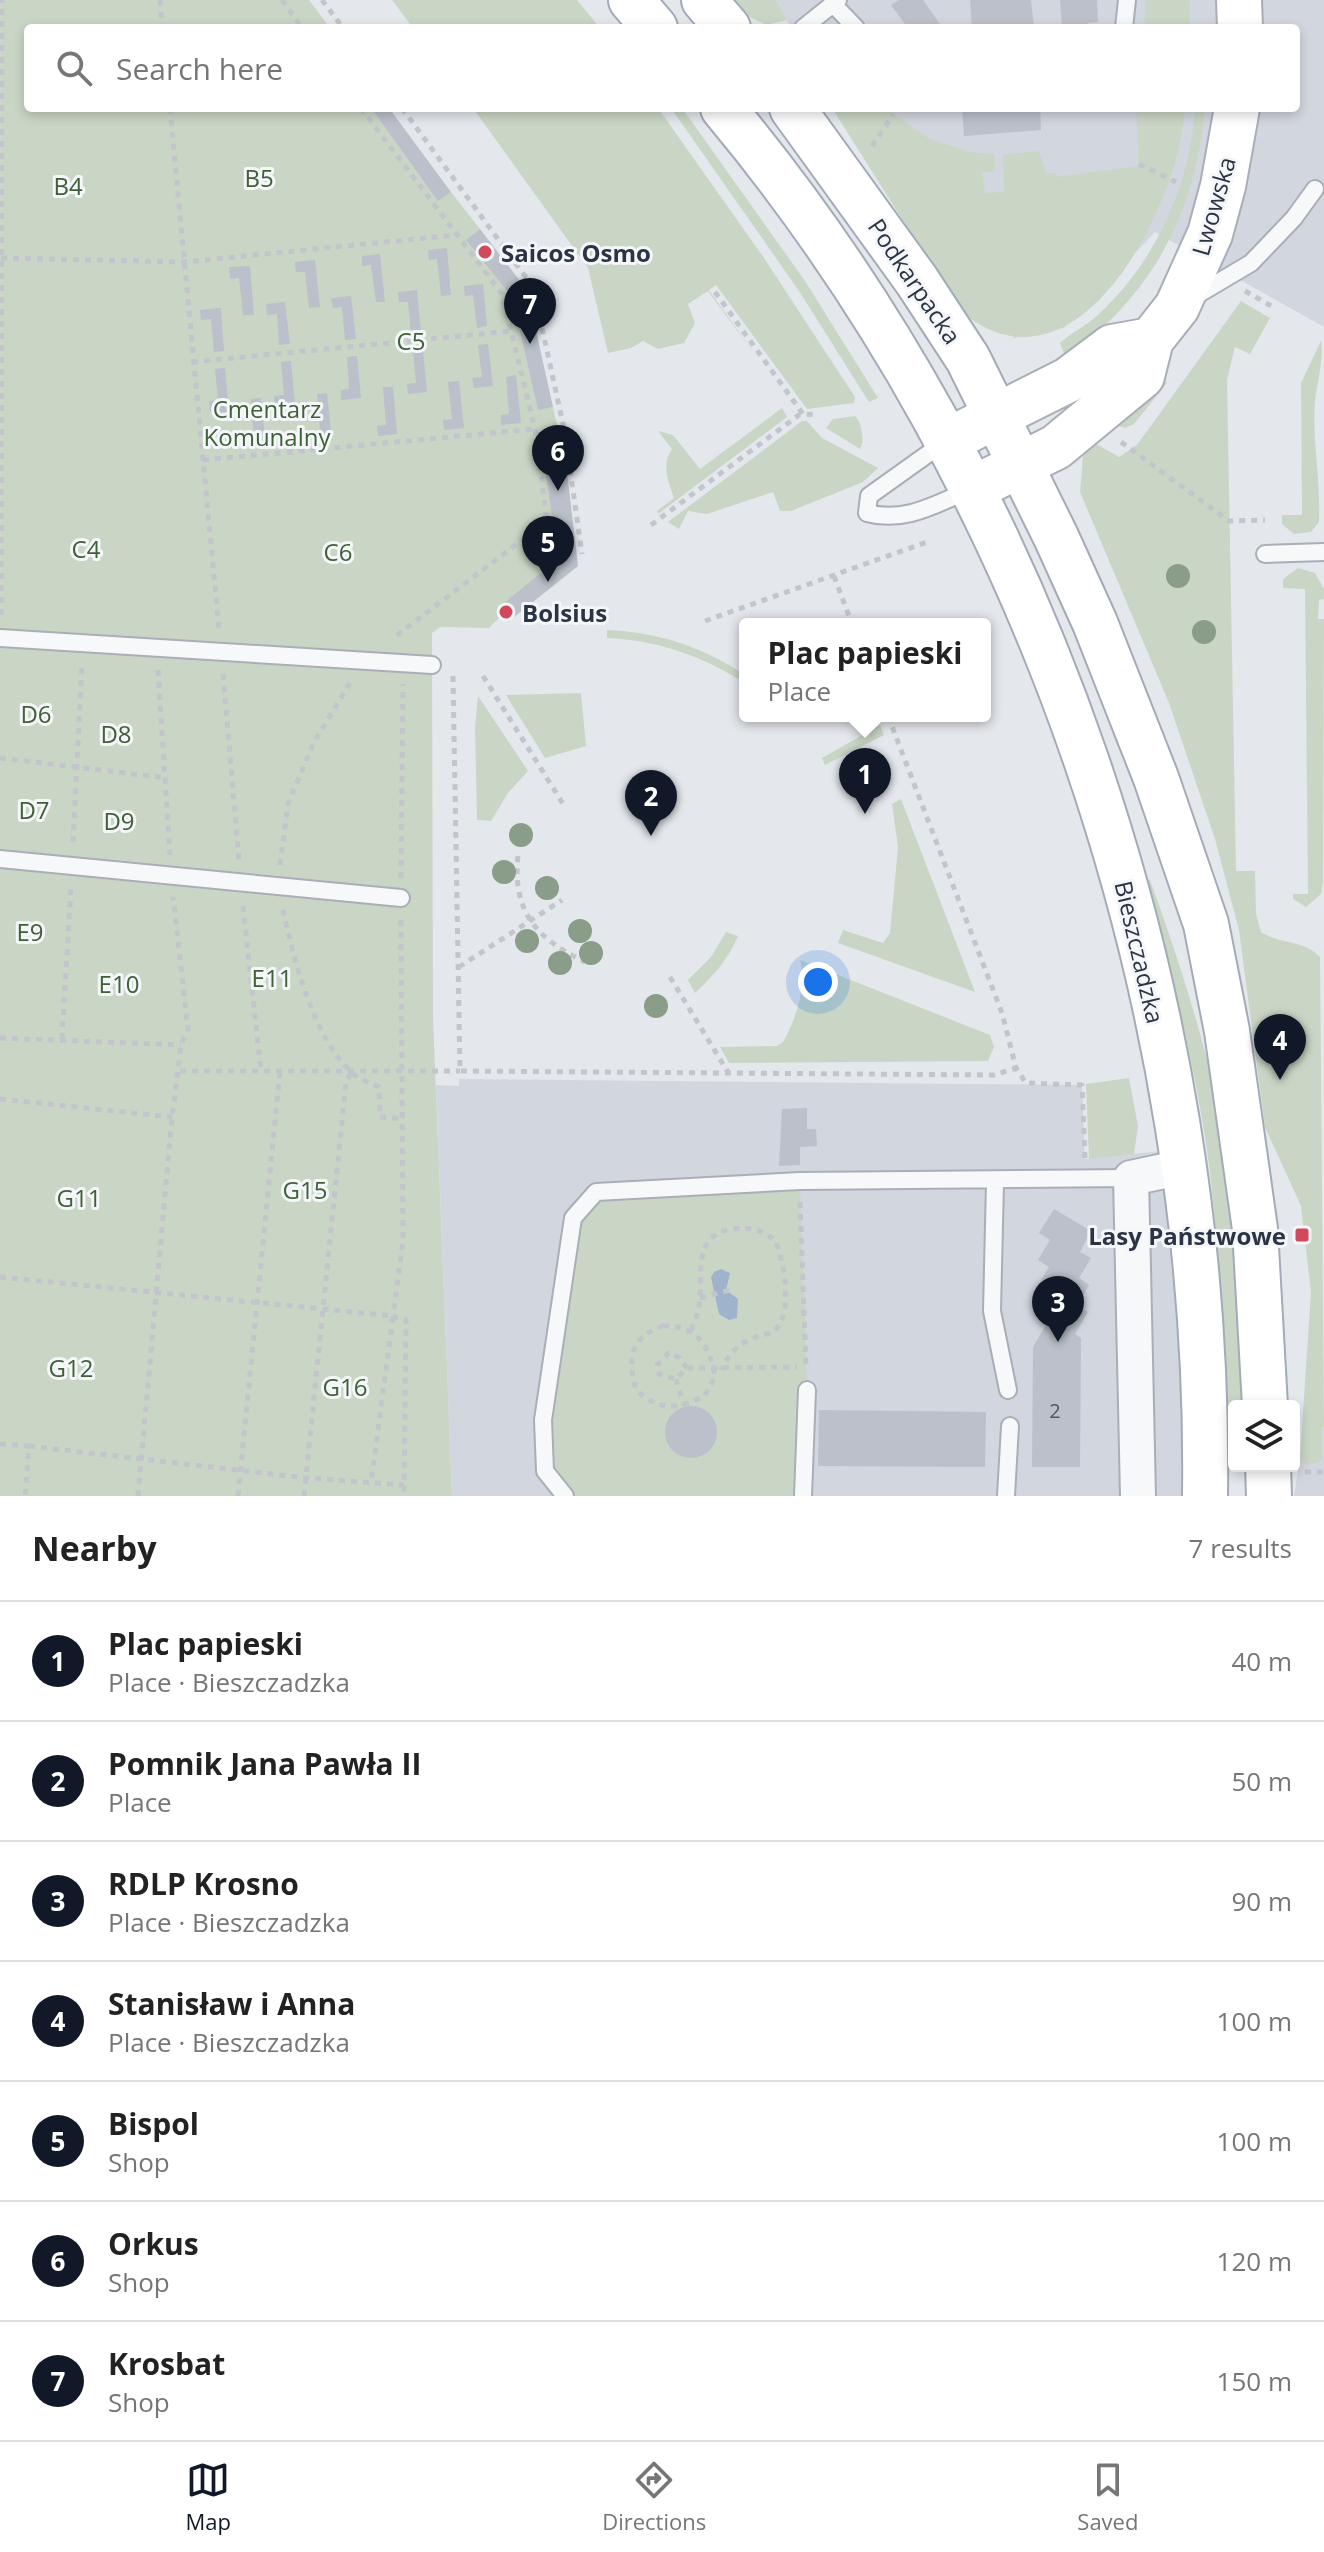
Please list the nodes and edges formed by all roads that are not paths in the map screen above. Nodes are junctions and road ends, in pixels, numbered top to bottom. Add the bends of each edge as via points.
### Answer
1 (631, 0) edge
2 (704, 0) edge
3 (1127, 0) edge
4 (1239, 0) edge
5 (835, 2) edge
6 (652, 24) edge
7 (725, 24) edge
8 (808, 24) edge
9 (853, 24) edge
10 (1124, 24) edge
11 (1240, 24) edge
12 (726, 112) edge
13 (795, 112) edge
14 (1236, 112) edge
15 (1315, 189) dead end
16 (1164, 323) junction
17 (994, 417) junction
18 (947, 441) junction
19 (1019, 465) junction
20 (972, 489) junction
21 (1324, 552) edge
22 (1265, 554) dead end
23 (0, 638) edge
24 (432, 665) dead end
25 (0, 859) edge
26 (401, 898) road end
27 (1183, 1167) junction
28 (1131, 1178) junction
29 (995, 1182) junction
30 (807, 1390) road end
31 (1008, 1390) dead end
32 (1265, 1400) edge
33 (1010, 1426) dead end
34 (565, 1496) edge
35 (803, 1496) edge
36 (1006, 1496) edge
37 (1138, 1496) edge
38 (1205, 1496) edge

1 - 6 main road
2 - 7 main road
3 - 10 lane
4 - 11 main road
5 - 8 lane
5 - 9 lane
12 - 18 main road via 783,181 908,369
13 - 17 main road, Podkarpacka via 968,359
14 - 16 main road, Lwowska via 1210,234
15 - 16 lane via 1251,263
16 - 17 main road via 1112,347 1068,380
16 - 19 main road, Lwowska via 1142,376 1056,447
17 - 18 main road
17 - 19 main road, Podkarpacka
18 - 20 main road, Bieszczadzka
18 - 20 lane via 869,496 867,513 888,518 919,512
19 - 20 main road, Lwowska
19 - 32 main road via 1095,623 1206,924 1244,1140
20 - 27 main road, Bieszczadzka via 1037,631 1116,849 1149,977
21 - 22 lane
23 - 24 lane
25 - 26 lane
27 - 28 street
27 - 38 main road, Bieszczadzka via 1195,1284
28 - 29 lane
28 - 37 street
29 - 31 lane via 992,1311
29 - 34 lane via 800,1181 596,1192 573,1218 543,1420 545,1471
30 - 35 lane
33 - 36 lane

